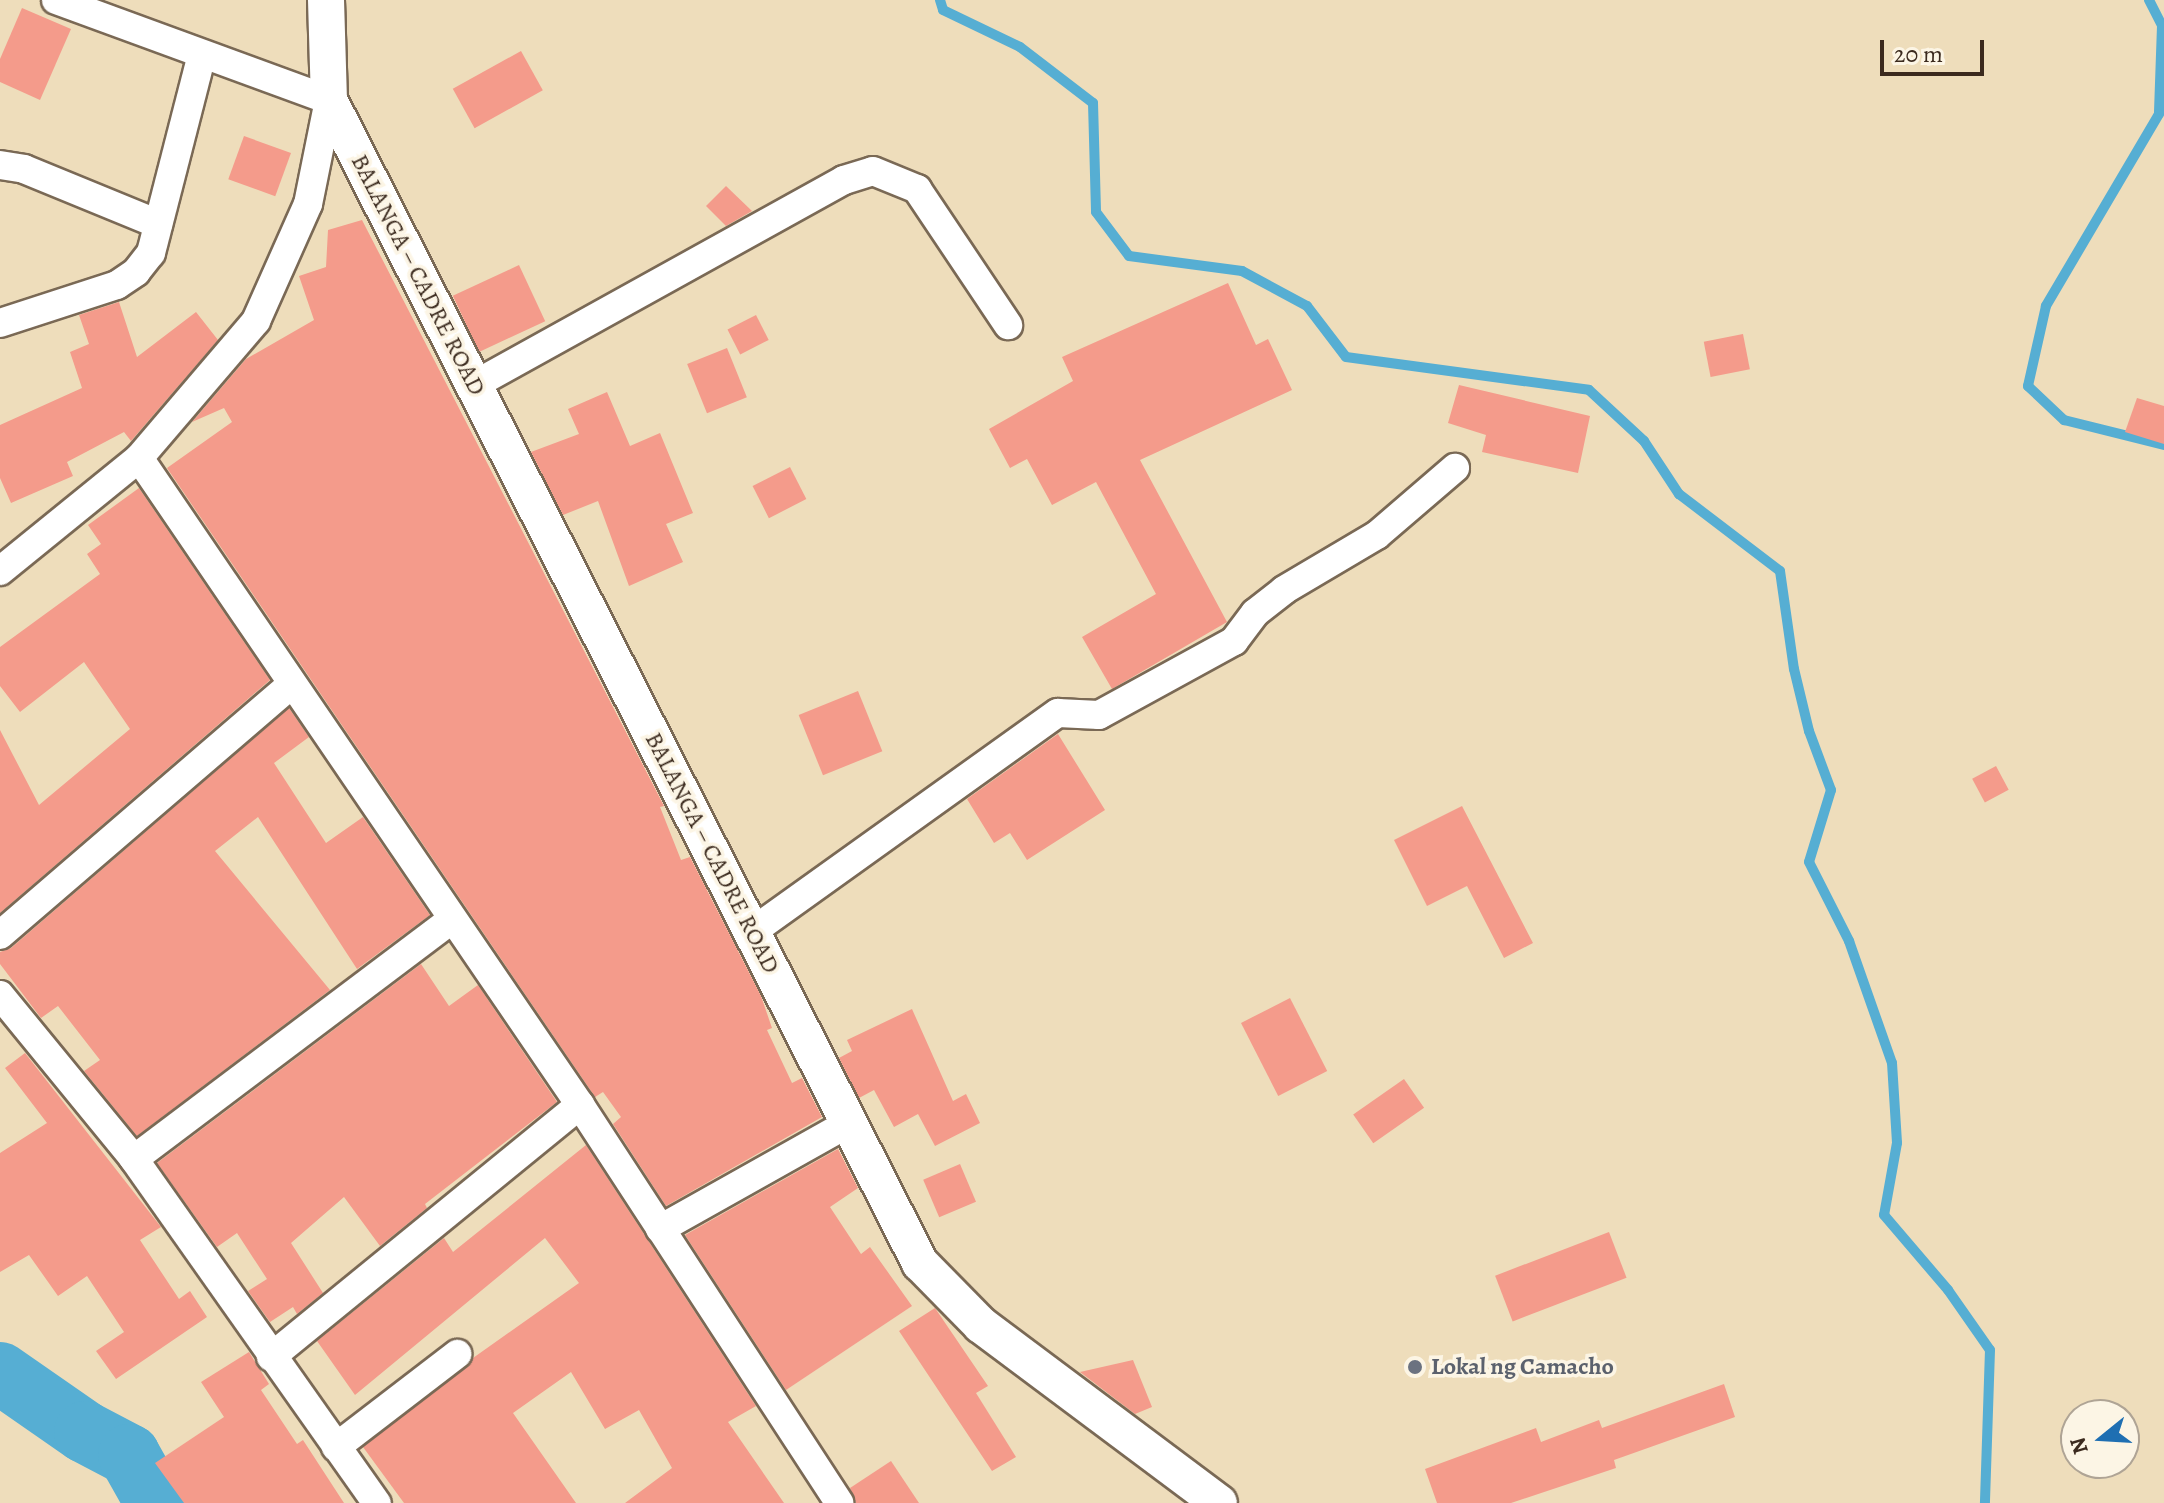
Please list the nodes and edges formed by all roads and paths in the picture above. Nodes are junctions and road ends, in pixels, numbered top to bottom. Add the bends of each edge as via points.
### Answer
1 (56, 0) edge
2 (326, 0) edge
3 (202, 55) junction
4 (329, 100) junction
5 (0, 165) edge
6 (158, 224) junction
7 (0, 323) edge
8 (1008, 325) dead end
9 (474, 385) junction
10 (139, 458) junction
11 (1455, 468) dead end
12 (0, 571) edge
13 (289, 686) junction
14 (451, 920) junction
15 (753, 931) junction
16 (0, 935) edge
17 (0, 995) edge
18 (580, 1105) junction
19 (849, 1123) junction
20 (134, 1159) junction
21 (660, 1229) junction
22 (457, 1354) dead end
23 (271, 1357) junction
24 (336, 1447) junction
25 (377, 1503) edge
26 (839, 1503) edge
27 (1219, 1503) edge

1 - 3 street
2 - 4 street
3 - 4 street
3 - 6 street
4 - 9 street, BALANGA – CADRE ROAD
4 - 10 street via 308,204 256,321
5 - 6 street via 24,169
6 - 7 street via 151,253 117,285
8 - 9 street via 917,189 873,171 844,180
9 - 15 street, BALANGA – CADRE ROAD
10 - 12 street
10 - 13 street
11 - 15 street via 1377,535 1284,590 1255,613 1234,641 1099,715 1058,713
13 - 14 street
13 - 16 street
14 - 18 street
14 - 20 street
15 - 19 street, BALANGA – CADRE ROAD
17 - 20 street
18 - 21 street
18 - 23 street
19 - 21 street
19 - 27 street, BALANGA – CADRE ROAD via 930,1277 981,1325
20 - 23 street
21 - 26 street
22 - 24 street
23 - 24 street
24 - 25 street

